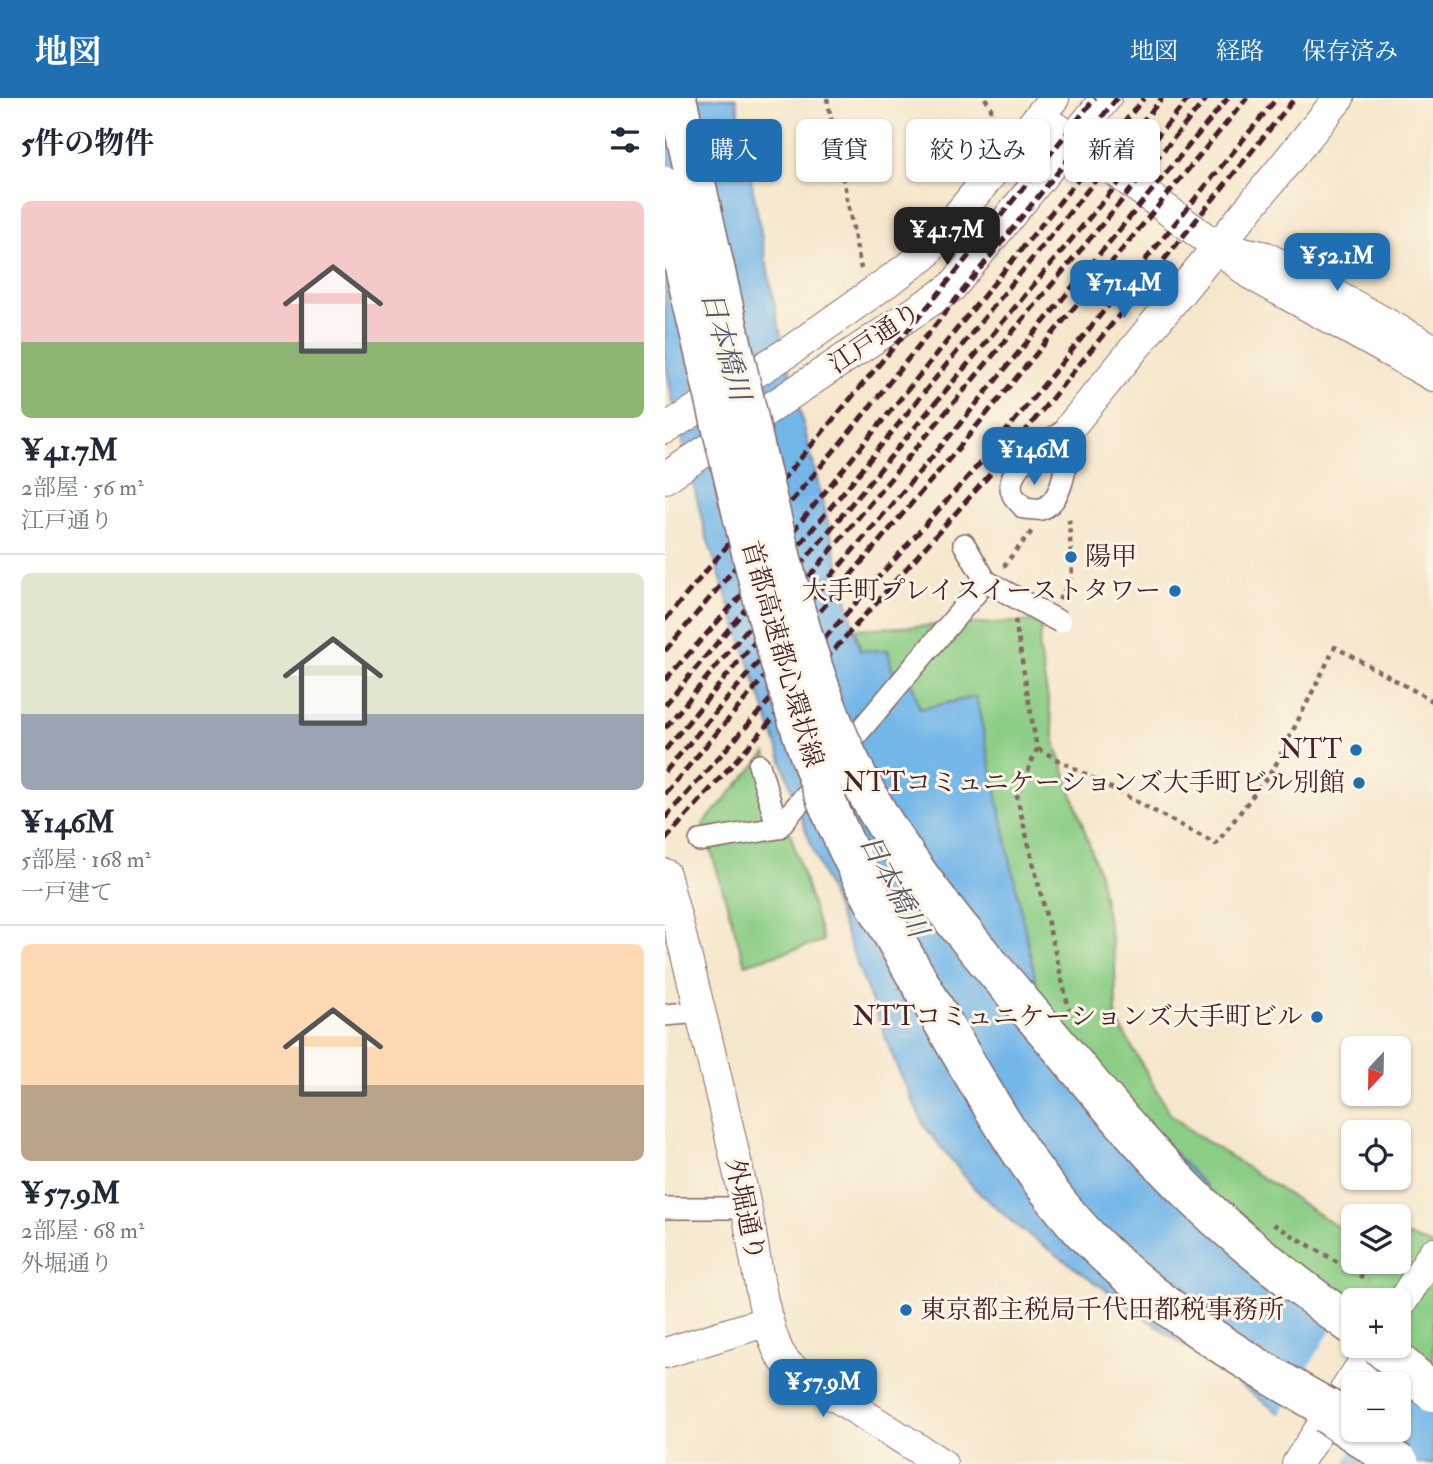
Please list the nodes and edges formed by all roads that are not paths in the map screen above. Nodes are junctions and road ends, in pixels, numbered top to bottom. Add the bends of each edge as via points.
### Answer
1 (677, 98) edge
2 (1106, 98) edge
3 (1339, 98) edge
4 (1040, 103) edge
5 (1089, 119) edge
6 (1064, 132) edge
7 (1064, 150) edge
8 (1128, 182) edge
9 (665, 186) edge
10 (1216, 246) junction
11 (1433, 349) edge
12 (1433, 376) edge
13 (1071, 426) dead end
14 (667, 428) edge
15 (672, 473) edge
16 (964, 544) dead end
17 (986, 581) junction
18 (1055, 619) road end
19 (759, 765) dead end
20 (778, 828) junction
21 (700, 841) dead end
22 (665, 874) edge
23 (701, 1012) junction
24 (665, 1015) edge
25 (665, 1208) edge
26 (746, 1208) junction
27 (1433, 1253) edge
28 (1411, 1288) edge
29 (1341, 1317) edge
30 (768, 1321) junction
31 (665, 1353) edge
32 (1370, 1358) edge
33 (1392, 1358) edge
34 (1397, 1358) edge
35 (1273, 1378) junction
36 (1433, 1381) edge
37 (1433, 1392) edge
38 (1341, 1415) edge
39 (1389, 1442) edge
40 (1304, 1454) edge
41 (942, 1464) edge
42 (1400, 1464) edge
43 (1430, 1464) edge

1 - 29 highway, 首都高速都心環状線, bridge via 779,550 820,686 868,794 963,934 1162,1165 1251,1248
2 - 5 main road, 江戸通り
3 - 10 main road
4 - 6 main road
4 - 14 main road, 江戸通り, bridge via 924,256 790,351
7 - 15 main road, 江戸通り, bridge via 951,287
8 - 10 main road
9 - 35 highway, 首都高速都心環状線, bridge via 757,576 806,744 845,845 995,1112 1048,1191 1139,1283
10 - 11 main road via 1266,257
10 - 12 main road via 1250,274
10 - 13 main road
16 - 17 street
17 - 18 street, bridge
17 - 20 street, bridge
19 - 20 street
20 - 21 street
22 - 23 main road, 外堀通り
23 - 24 street
23 - 26 main road, 外堀通り
25 - 26 street
26 - 30 main road, 外堀通り
27 - 28 main road
30 - 31 main road
30 - 41 main road, 外堀通り via 779,1354 792,1368
32 - 40 main road
33 - 37 highway, bridge
34 - 36 highway, bridge
35 - 38 highway, 首都高速都心環状線, bridge
35 - 42 highway, bridge
39 - 43 highway

